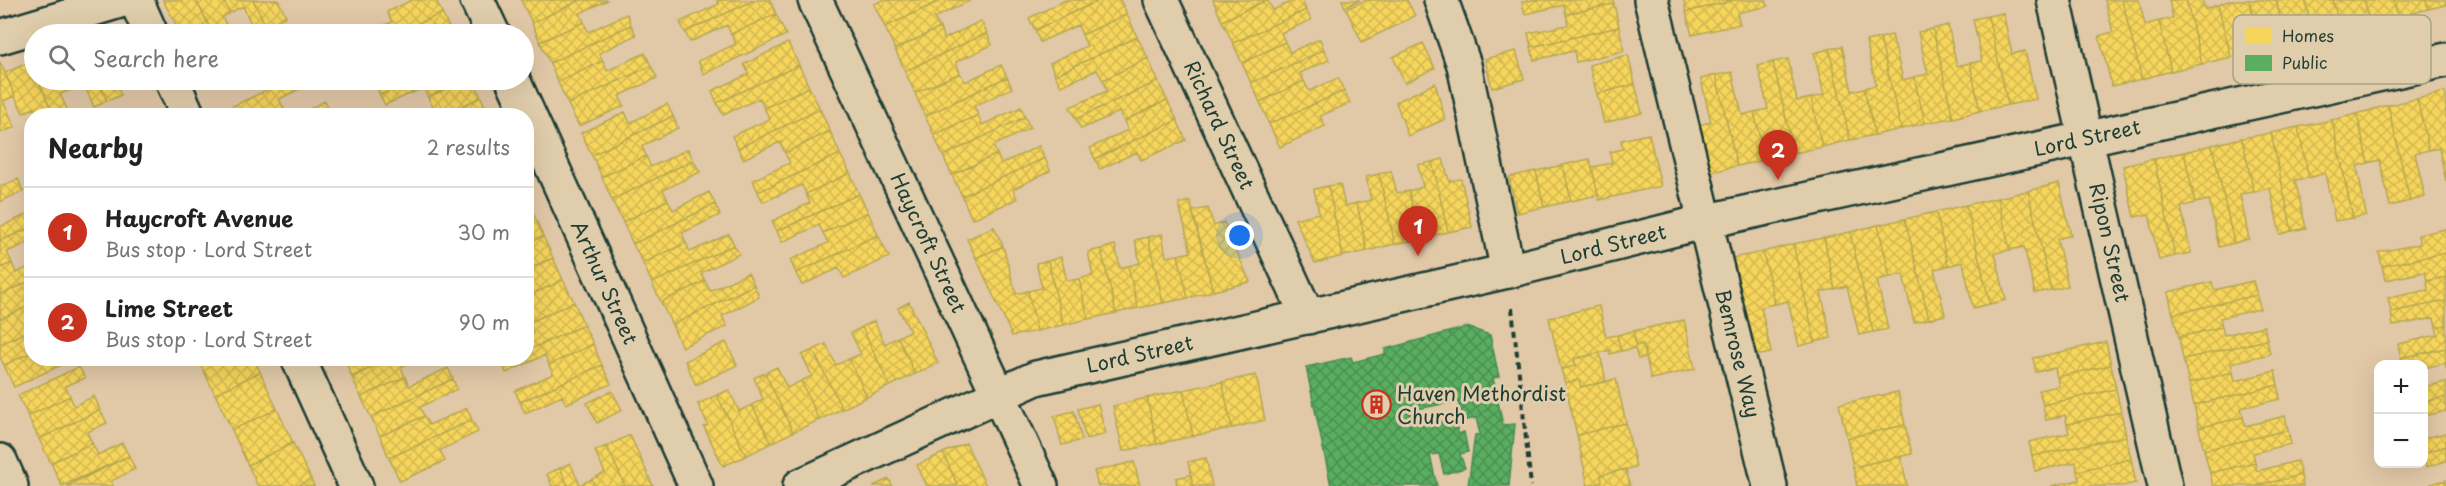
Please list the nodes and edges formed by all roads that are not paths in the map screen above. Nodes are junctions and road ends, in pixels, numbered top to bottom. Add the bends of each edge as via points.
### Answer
1 (123, 0) edge
2 (136, 0) edge
3 (477, 0) edge
4 (815, 0) edge
5 (1161, 0) edge
6 (1441, 0) edge
7 (1650, 0) edge
8 (2054, 0) edge
9 (43, 24) edge
10 (147, 24) edge
11 (488, 24) edge
12 (24, 30) edge
13 (0, 37) edge
14 (2446, 60) edge
15 (2431, 63) edge
16 (2339, 84) edge
17 (176, 90) edge
18 (518, 90) edge
19 (184, 108) edge
20 (526, 108) edge
21 (534, 127) edge
22 (2086, 141) junction
23 (1703, 222) junction
24 (1508, 271) junction
25 (1308, 317) junction
26 (302, 366) edge
27 (999, 393) junction
28 (0, 461) edge
29 (12, 486) edge
30 (356, 486) edge
31 (696, 486) edge
32 (800, 486) edge
33 (1041, 486) edge
34 (1770, 486) edge
35 (2165, 486) edge

1 - 9 street
2 - 10 street
3 - 11 street
4 - 27 street, Haycroft Street
5 - 25 street, Richard Street
6 - 24 street via 1464,65
7 - 23 street, Bemrose Way
8 - 22 street, Ripon Street
12 - 13 street
14 - 15 street, Lord Street
16 - 22 street, Lord Street
17 - 19 street
18 - 20 street, Arthur Street
21 - 31 street, Arthur Street
22 - 23 street, Lord Street
22 - 35 street, Ripon Street
23 - 24 street, Lord Street
23 - 34 street, Bemrose Way
24 - 25 street, Lord Street
25 - 27 street, Lord Street via 1036,378
26 - 30 street
27 - 32 street, Lord Street
27 - 33 street, Haycroft Street
28 - 29 street

